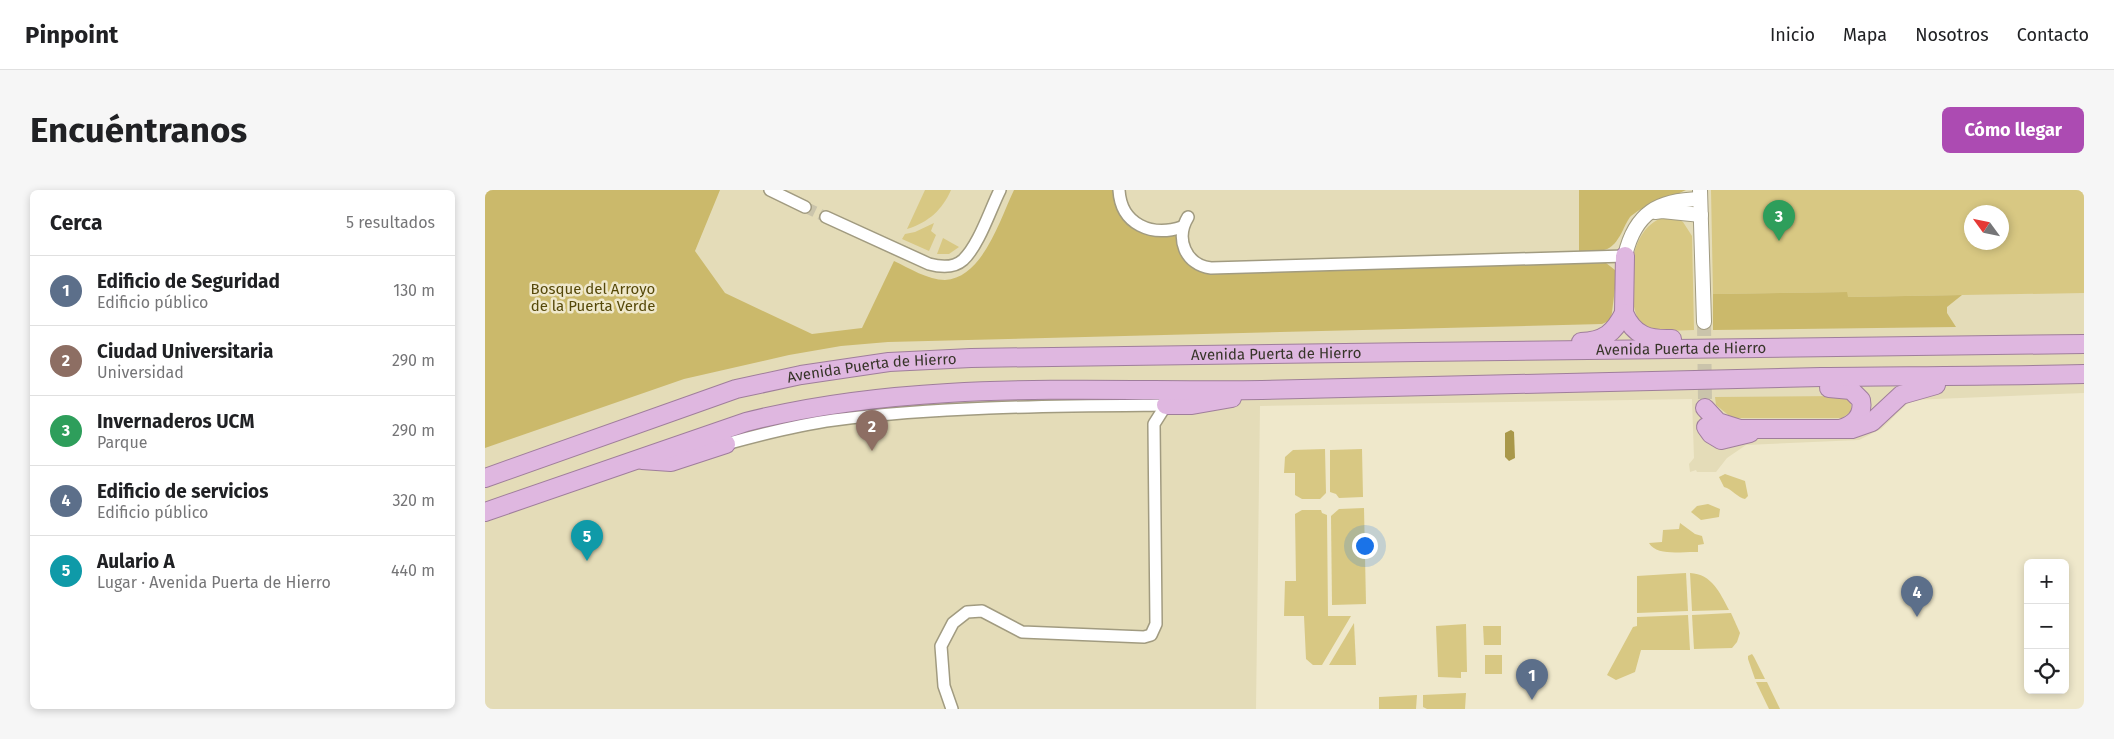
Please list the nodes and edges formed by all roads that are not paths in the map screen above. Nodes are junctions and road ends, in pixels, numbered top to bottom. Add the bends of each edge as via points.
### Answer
1 (770, 190) edge
2 (1000, 190) edge
3 (1119, 190) edge
4 (1700, 195) edge
5 (805, 207) tunnel mouth
6 (1701, 215) junction
7 (826, 217) tunnel mouth
8 (1643, 218) junction
9 (1625, 256) junction
10 (1624, 313) junction
11 (1704, 322) tunnel mouth
12 (2084, 344) edge
13 (1839, 347) junction
14 (1419, 352) junction
15 (2084, 374) edge
16 (1957, 377) junction
17 (1763, 379) junction
18 (1248, 390) junction
19 (1705, 404) joint
20 (1135, 405) junction
21 (1166, 405) junction
22 (1154, 424) junction
23 (1706, 427) joint
24 (1835, 430) junction
25 (1755, 431) junction
26 (726, 444) joint
27 (632, 460) junction
28 (485, 478) edge
29 (485, 512) edge
30 (951, 709) edge

1 - 5 street
2 - 7 street via 971,250 962,261 947,266 929,264
3 - 9 street via 1122,206 1137,224 1168,232 1185,222 1183,244 1189,256 1197,264 1211,268
4 - 6 street
4 - 8 street via 1659,205
6 - 8 street via 1662,210
6 - 11 street
8 - 9 street
9 - 10 highway
10 - 13 highway via 1635,331 1655,340 1789,338
10 - 14 highway via 1612,332 1600,340 1436,345
12 - 13 highway, Avenida Puerta de Hierro
13 - 14 highway, Avenida Puerta de Hierro
14 - 28 highway, Avenida Puerta de Hierro via 971,358 851,367 736,389
15 - 16 highway, Avenida Puerta de Hierro
16 - 17 highway, Avenida Puerta de Hierro
16 - 24 highway via 1901,395 1863,427
17 - 18 highway, Avenida Puerta de Hierro
17 - 24 highway via 1789,388 1844,388 1855,392 1862,405 1858,418 1847,427
18 - 21 highway via 1230,400
18 - 27 highway, Avenida Puerta de Hierro via 979,392 873,398 783,412
19 - 23 street
19 - 25 highway via 1724,426
20 - 21 street
20 - 22 street
20 - 26 street via 978,409 873,416 786,428
21 - 22 street
22 - 30 street via 1156,624 1151,635 1022,632 982,611 967,612 953,622 941,646 944,686
23 - 25 highway via 1721,440
24 - 25 highway
26 - 27 highway via 671,462
27 - 29 highway, Avenida Puerta de Hierro

